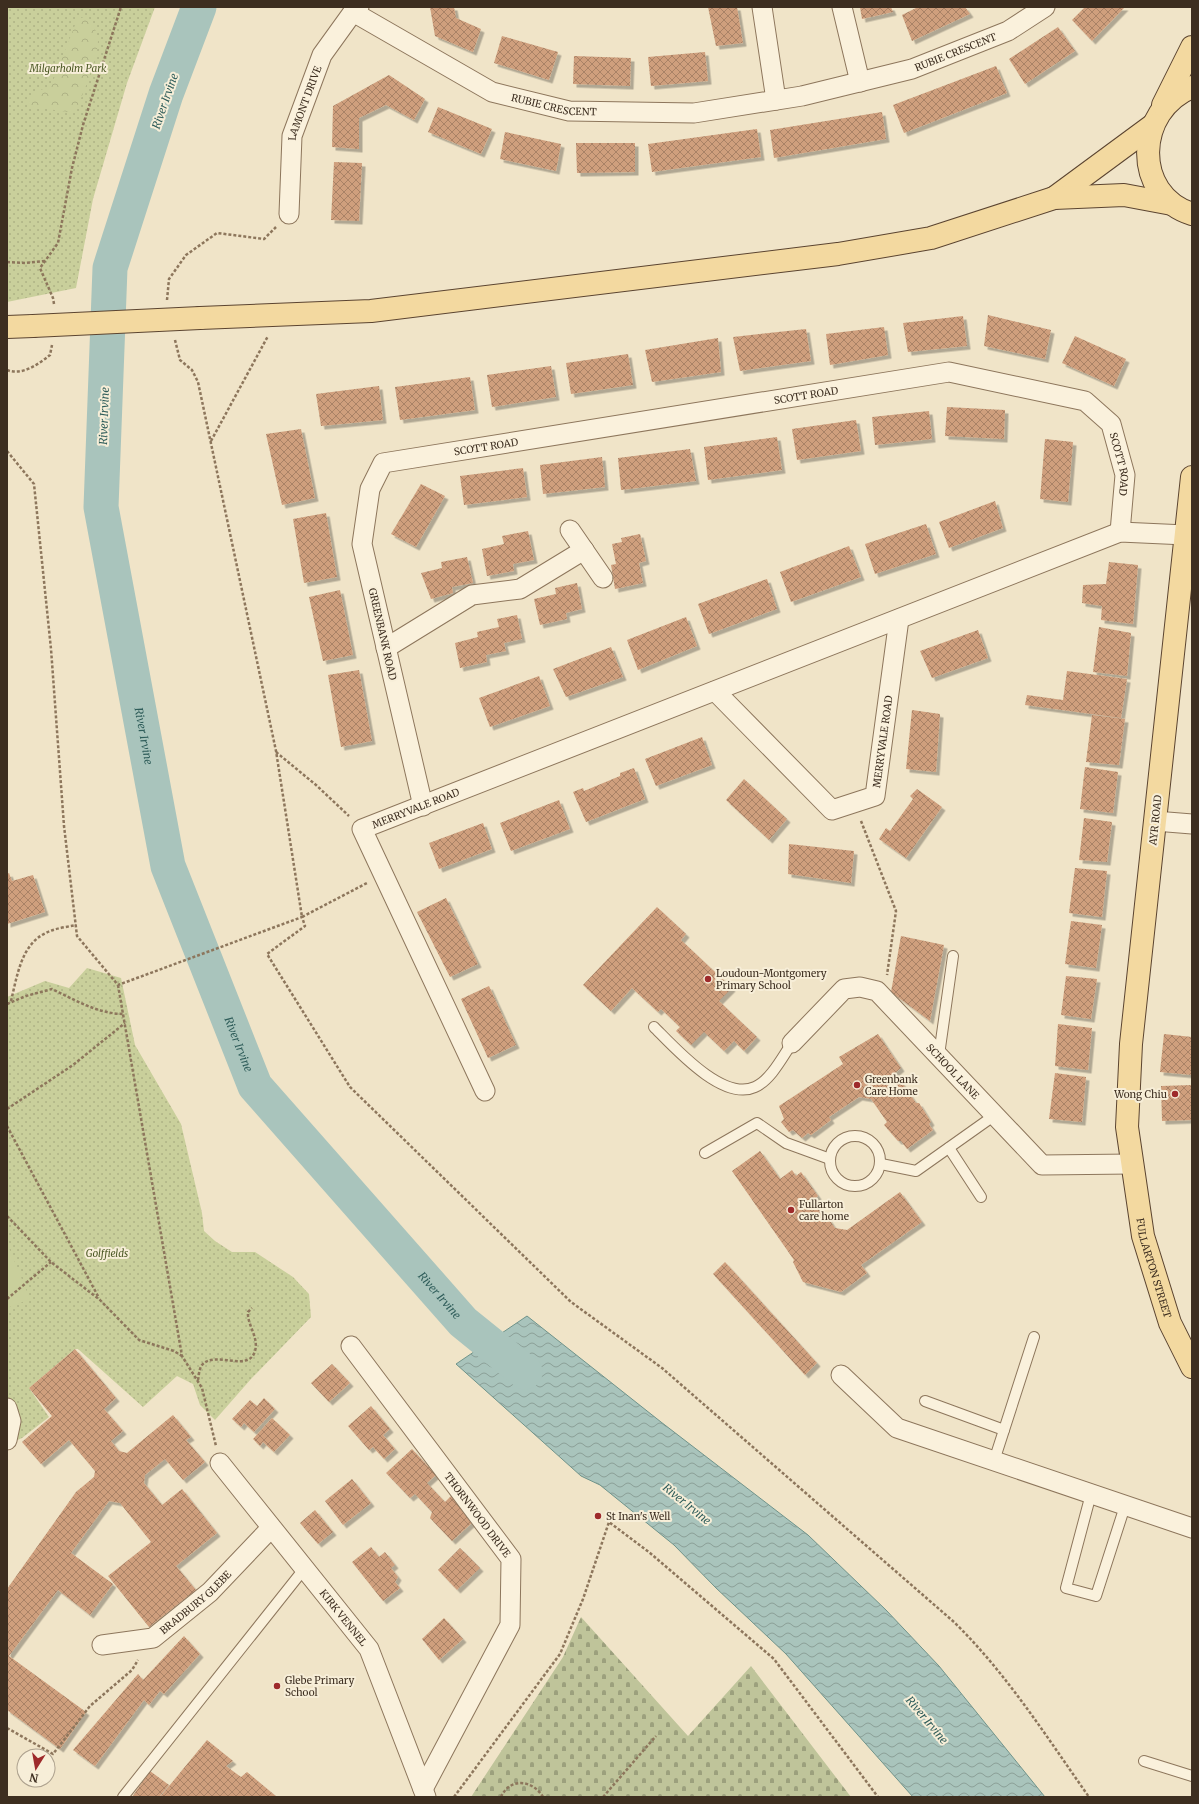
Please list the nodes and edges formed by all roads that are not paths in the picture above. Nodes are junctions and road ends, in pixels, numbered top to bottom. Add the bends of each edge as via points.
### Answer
1 (762, 7) edge
2 (842, 7) edge
3 (1045, 7) edge
4 (356, 10) edge
5 (1192, 47) edge
6 (860, 82) junction
7 (1192, 87) edge
8 (776, 100) junction
9 (1157, 117) junction
10 (1054, 198) junction
11 (289, 214) road end
12 (1185, 215) edge
13 (7, 327) edge
14 (383, 463) joint
15 (1192, 477) edge
16 (570, 530) dead end
17 (1120, 532) junction
18 (1186, 535) junction
19 (584, 550) junction
20 (603, 578) dead end
21 (899, 619) junction
22 (386, 648) junction
23 (715, 691) junction
24 (423, 806) junction
25 (1155, 821) junction
26 (1192, 824) edge
27 (953, 956) dead end
28 (654, 1027) dead end
29 (792, 1042) joint
30 (939, 1055) junction
31 (485, 1091) dead end
32 (995, 1115) junction
33 (949, 1148) junction
34 (705, 1153) dead end
35 (830, 1159) junction
36 (881, 1164) junction
37 (1132, 1164) junction
38 (981, 1197) dead end
39 (1034, 1337) dead end
40 (351, 1346) dead end
41 (1192, 1367) edge
42 (841, 1375) dead end
43 (925, 1401) dead end
44 (7, 1408) edge
45 (1004, 1430) junction
46 (7, 1440) edge
47 (994, 1461) junction
48 (220, 1463) road end
49 (1091, 1494) junction
50 (1125, 1506) junction
51 (271, 1528) junction
52 (1192, 1528) edge
53 (304, 1569) junction
54 (102, 1645) dead end
55 (1144, 1762) dead end
56 (1192, 1776) edge
57 (424, 1793) edge
58 (123, 1797) edge

1 - 8 street
2 - 6 street
3 - 6 street, RUBIE CRESCENT via 1008,31 912,69
4 - 8 street, RUBIE CRESCENT via 492,92 569,111 694,113
4 - 11 street, LAMONT DRIVE via 322,55 292,136
5 - 9 main road
6 - 8 street, RUBIE CRESCENT
7 - 9 main road via 1174,96
9 - 10 main road
9 - 12 main road via 1148,146 1149,167 1158,187
10 - 12 main road via 1124,195
10 - 13 main road, bridge via 931,238 838,254 371,311
14 - 17 street, SCOTT ROAD via 949,372 1085,400 1111,424 1125,475
14 - 22 street, GREENBANK ROAD via 370,489 362,544
15 - 18 main road, AYR ROAD
16 - 19 street
17 - 18 street, MERRYVALE ROAD
17 - 21 street, MERRYVALE ROAD
18 - 25 main road, AYR ROAD
19 - 20 street
19 - 22 street via 520,588 472,595
21 - 23 street, MERRYVALE ROAD
21 - 23 street, MERRYVALE ROAD via 875,796 832,810
22 - 24 street, GREENBANK ROAD
23 - 24 street, MERRYVALE ROAD
24 - 31 street, MERRYVALE ROAD via 362,829
25 - 26 street
25 - 37 main road, AYR ROAD via 1131,1044 1127,1127
27 - 30 lane
28 - 29 lane via 709,1078 739,1090 755,1088 765,1080
29 - 30 street, SCHOOL LANE via 844,989 860,987 877,991 884,997
30 - 32 street, SCHOOL LANE
32 - 33 lane
32 - 37 street, SCHOOL LANE via 1042,1165
33 - 36 lane via 916,1172
33 - 38 lane
34 - 35 lane via 757,1122 786,1144
35 - 36 lane via 836,1145 850,1136 858,1136 865,1138 877,1148
35 - 36 lane via 830,1168 834,1176 848,1186 862,1186 873,1180
37 - 41 main road, FULLARTON STREET via 1143,1236 1170,1323
39 - 45 lane
40 - 57 street, THORNWOOD DRIVE via 511,1558 510,1625
42 - 47 street via 897,1428
43 - 45 lane
44 - 46 street via 11,1421
45 - 47 lane
47 - 49 street
48 - 51 street, KIRK VENNEL
49 - 50 street
49 - 50 lane via 1066,1588 1096,1596
50 - 52 street
51 - 53 street, KIRK VENNEL
51 - 54 street, BRADBURY GLEBE via 210,1592 153,1638
53 - 57 street, KIRK VENNEL via 369,1650
53 - 58 lane
55 - 56 lane

